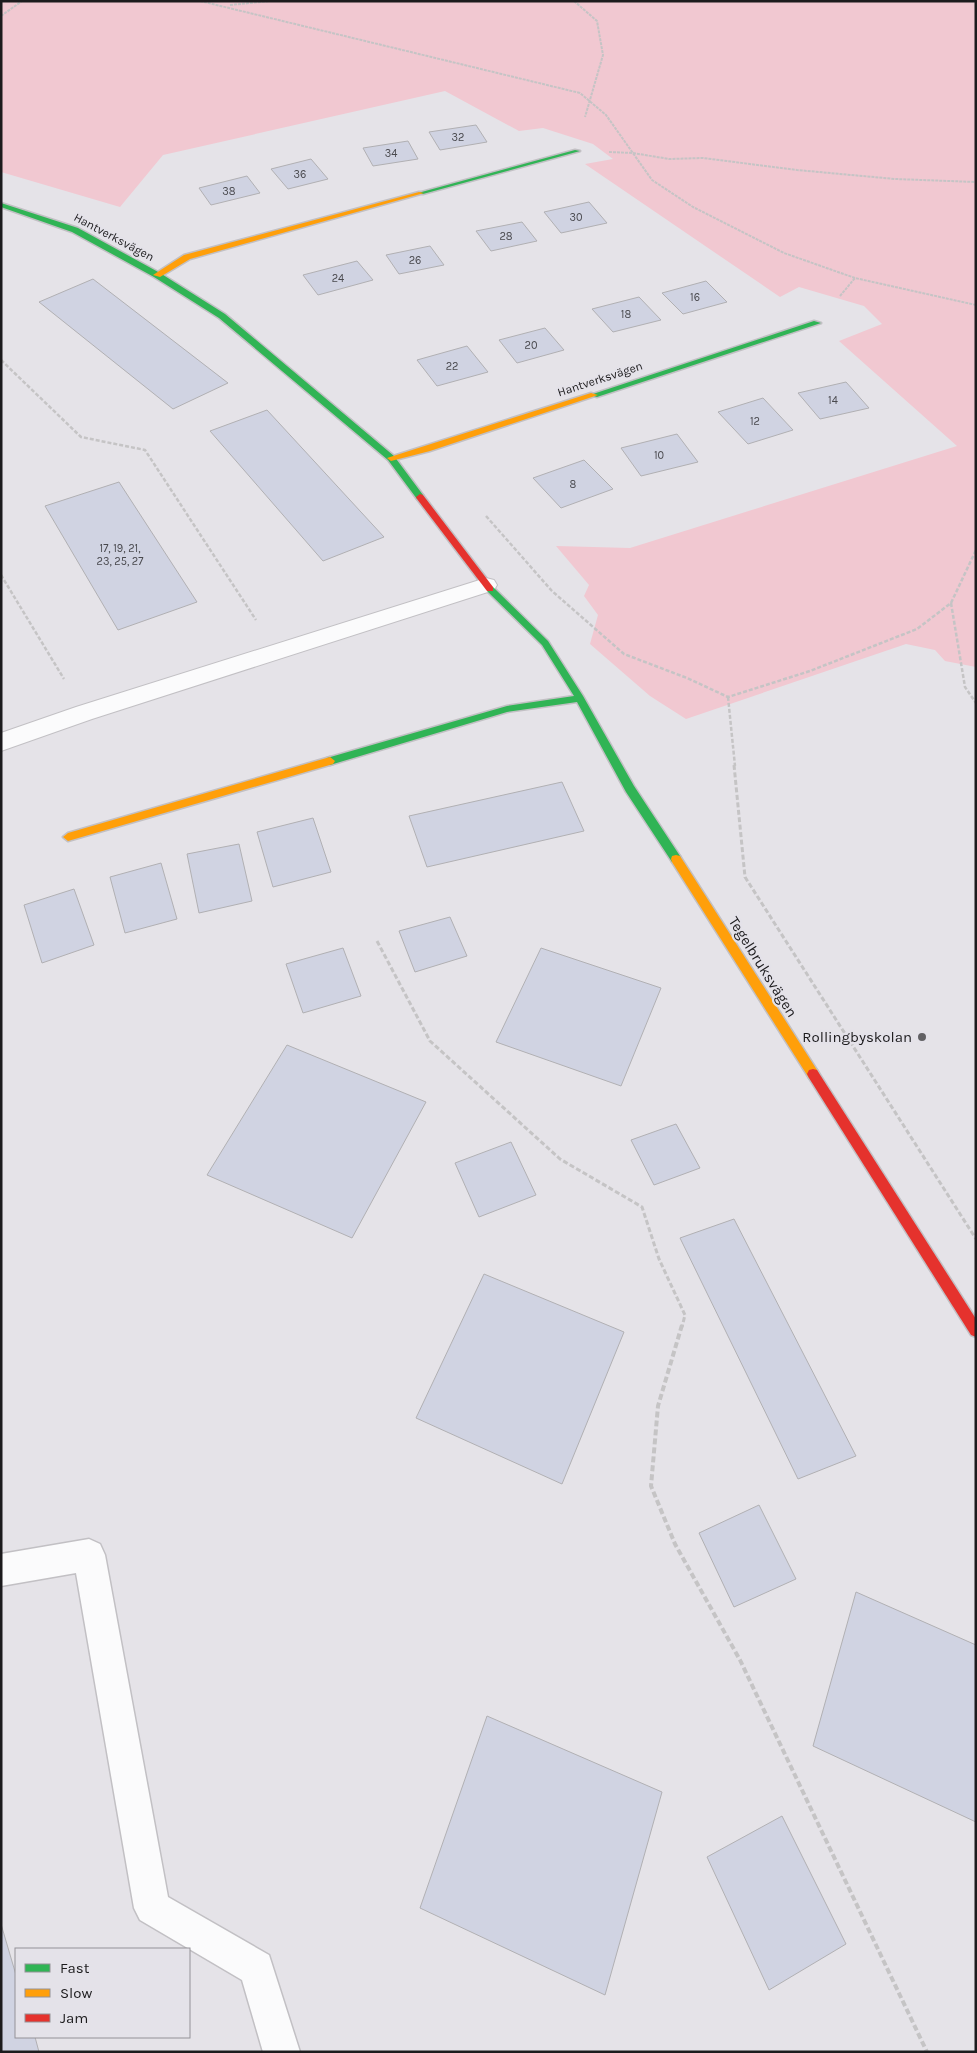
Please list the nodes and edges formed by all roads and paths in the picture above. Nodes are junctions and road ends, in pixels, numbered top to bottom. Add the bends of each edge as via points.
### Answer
1 (22, 1) edge
2 (200, 1) edge
3 (270, 1) edge
4 (574, 1) edge
5 (1, 16) edge
6 (577, 151) junction
7 (976, 182) edge
8 (1, 205) edge
9 (157, 275) junction
10 (817, 323) dead end
11 (1, 360) edge
12 (392, 458) junction
13 (976, 550) edge
14 (1, 574) edge
15 (486, 585) junction
16 (552, 591) dead end
17 (950, 603) junction
18 (545, 643) joint
19 (277, 652) junction
20 (728, 697) junction
21 (580, 698) junction
22 (976, 703) edge
23 (84, 713) junction
24 (1, 742) edge
25 (68, 838) dead end
26 (377, 941) dead end
27 (976, 1239) edge
28 (976, 1331) edge
29 (1, 1570) edge
30 (282, 2052) edge
31 (927, 2052) edge

1 - 5 path
2 - 3 path via 227,6
4 - 6 path via 597,21 603,55
6 - 7 path via 633,153 669,159 702,158 895,179
6 - 9 street, Hantverksvägen via 188,257
8 - 9 street, Hantverksvägen via 76,230
9 - 12 street, Hantverksvägen via 222,316
10 - 12 street, Hantverksvägen
11 - 19 path via 82,437 145,450
12 - 15 street, Hantverksvägen
13 - 17 path
14 - 23 path
15 - 18 street, Hantverksvägen
15 - 19 street
16 - 20 path via 624,654
17 - 20 path via 917,629 810,671
17 - 22 path via 965,688
18 - 21 street, Tegelbruksvägen
19 - 23 street
20 - 27 path via 745,877
21 - 25 street via 506,709
21 - 28 street, Tegelbruksvägen via 630,789
23 - 24 street
26 - 31 path via 430,1041 560,1159 642,1207 659,1258 684,1314 658,1406 651,1486 675,1544 740,1660
29 - 30 lane via 89,1554 152,1908 256,1968

